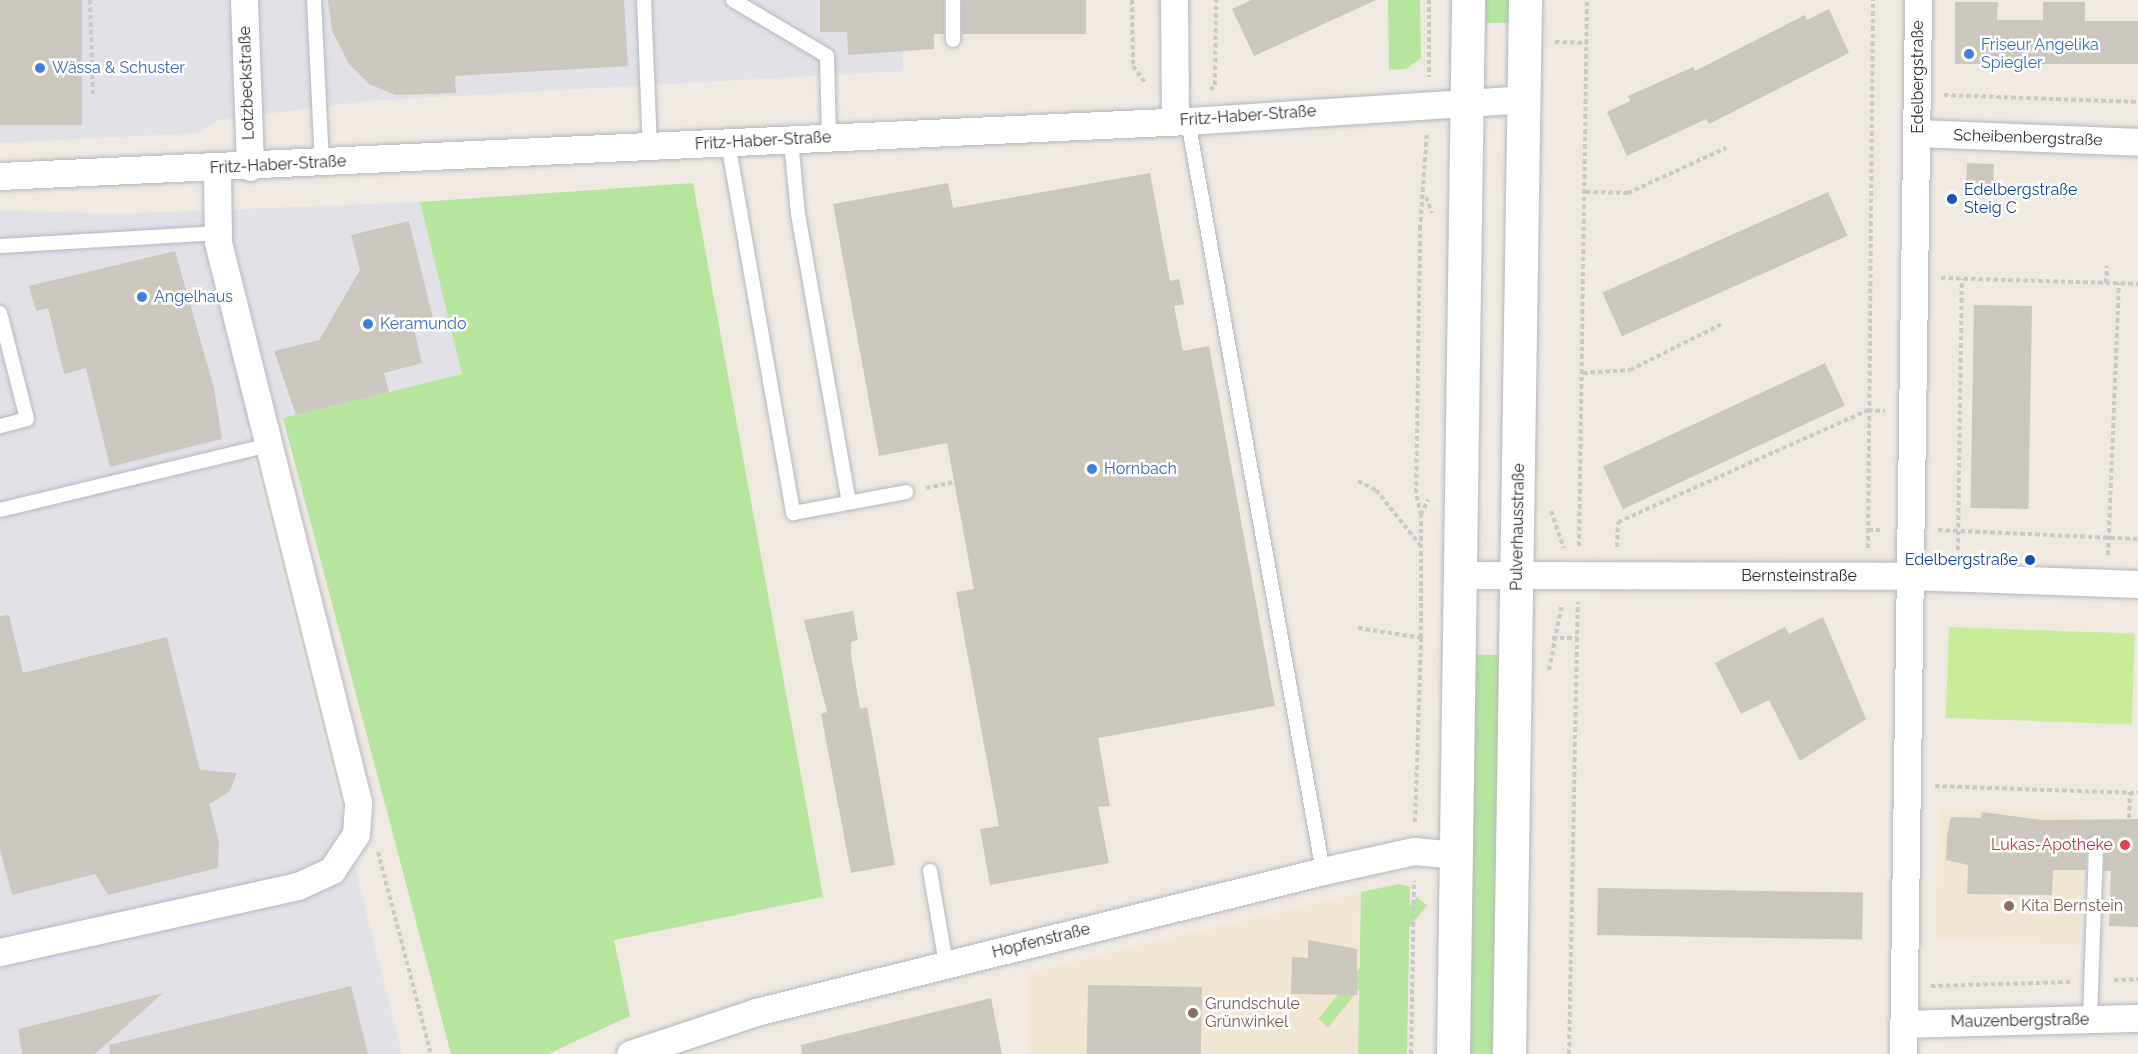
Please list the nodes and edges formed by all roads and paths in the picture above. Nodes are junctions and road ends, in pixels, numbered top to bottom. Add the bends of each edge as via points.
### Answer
1 (90, 0) edge
2 (244, 0) edge
3 (314, 0) edge
4 (644, 0) edge
5 (733, 0) edge
6 (953, 0) edge
7 (1174, 0) edge
8 (1216, 0) edge
9 (1429, 0) edge
10 (1468, 0) edge
11 (1525, 0) edge
12 (1587, 0) edge
13 (1874, 0) edge
14 (1918, 0) edge
15 (1431, 27) dead end
16 (953, 40) dead end
17 (1919, 93) junction
18 (93, 94) dead end
19 (1525, 99) junction
20 (1468, 101) junction
21 (2138, 102) edge
22 (1181, 121) junction
23 (1918, 133) junction
24 (829, 138) junction
25 (791, 140) junction
26 (2138, 142) edge
27 (728, 143) junction
28 (651, 147) junction
29 (1726, 148) dead end
30 (322, 163) junction
31 (250, 167) junction
32 (217, 168) junction
33 (0, 176) edge
34 (1586, 192) junction
35 (1425, 197) dead end
36 (216, 233) junction
37 (0, 246) edge
38 (2107, 266) dead end
39 (1916, 278) junction
40 (1962, 279) junction
41 (2106, 283) junction
42 (2119, 283) junction
43 (2138, 284) edge
44 (0, 313) edge
45 (1724, 323) dead end
46 (1583, 373) junction
47 (1868, 410) junction
48 (1913, 413) junction
49 (0, 426) edge
50 (268, 446) junction
51 (1358, 481) dead end
52 (954, 482) dead end
53 (906, 492) joint
54 (849, 502) junction
55 (0, 510) edge
56 (1911, 529) junction
57 (1868, 530) junction
58 (1958, 530) junction
59 (2109, 538) junction
60 (2138, 539) edge
61 (1420, 545) junction
62 (1460, 575) junction
63 (1517, 576) junction
64 (1868, 576) junction
65 (1910, 576) junction
66 (1570, 577) junction
67 (1615, 577) junction
68 (1957, 578) junction
69 (2107, 583) junction
70 (2138, 584) edge
71 (1358, 628) dead end
72 (1421, 638) junction
73 (1554, 638) dead end
74 (1907, 785) junction
75 (2130, 792) junction
76 (2138, 793) edge
77 (2129, 818) dead end
78 (2096, 843) dead end
79 (376, 845) dead end
80 (1414, 851) junction
81 (1456, 855) junction
82 (930, 871) dead end
83 (1323, 871) junction
84 (0, 952) edge
85 (946, 964) junction
86 (2138, 979) edge
87 (2092, 981) junction
88 (1903, 987) junction
89 (2138, 1018) edge
90 (2090, 1019) junction
91 (1903, 1024) junction
92 (431, 1054) edge
93 (630, 1054) edge
94 (1411, 1054) edge
95 (1453, 1054) edge
96 (1509, 1054) edge
97 (1569, 1054) edge
98 (1903, 1054) edge

1 - 18 path
2 - 31 street, Lotzbeckstraße
3 - 30 lane
4 - 28 lane
5 - 24 lane via 827,56
6 - 16 lane
7 - 22 street
8 - 22 path via 1215,86
9 - 15 path
10 - 20 main road
11 - 19 main road, Pulverhausstraße
12 - 34 path
13 - 47 path
14 - 17 street, Edelbergstraße
17 - 21 path
17 - 23 street, Edelbergstraße
19 - 20 street, Fritz-Haber-Straße
19 - 63 main road, Pulverhausstraße
20 - 22 street, Fritz-Haber-Straße
20 - 62 main road
22 - 24 street, Fritz-Haber-Straße
22 - 83 lane
23 - 26 street, Scheibenbergstraße
23 - 39 street, Edelbergstraße
24 - 25 street, Fritz-Haber-Straße
25 - 27 street, Fritz-Haber-Straße
25 - 54 lane via 798,214
27 - 28 street, Fritz-Haber-Straße
27 - 54 lane via 793,513
28 - 30 street, Fritz-Haber-Straße
29 - 34 path via 1628,193
30 - 31 street, Fritz-Haber-Straße
31 - 32 street, Fritz-Haber-Straße
32 - 33 street, Fritz-Haber-Straße
32 - 36 street
34 - 46 path
35 - 61 path via 1416,493 1421,515
36 - 37 lane
36 - 50 street
38 - 41 path
39 - 40 path
39 - 48 street, Edelbergstraße
40 - 41 path
40 - 58 path
41 - 42 path
42 - 43 path
42 - 59 path
44 - 49 lane via 27,419
45 - 46 path via 1630,370
46 - 66 path
47 - 48 path
47 - 57 path
47 - 67 path via 1618,522
48 - 56 street, Edelbergstraße
50 - 55 lane
50 - 84 street via 358,802 350,848 332,870 298,886
51 - 61 path via 1376,490
52 - 53 path
53 - 54 lane
56 - 57 path
56 - 58 path
56 - 65 street, Edelbergstraße
57 - 64 path
58 - 59 path
58 - 68 path
59 - 60 path
59 - 69 path
61 - 72 path
62 - 63 street, Bernsteinstraße
62 - 81 main road
63 - 66 street, Bernsteinstraße
63 - 96 main road, Pulverhausstraße
64 - 65 street, Bernsteinstraße
64 - 67 street, Bernsteinstraße
65 - 68 street, Bernsteinstraße
65 - 74 street, Edelbergstraße
66 - 67 street, Bernsteinstraße
66 - 73 path
66 - 97 path
68 - 69 street, Bernsteinstraße
69 - 70 street, Bernsteinstraße
71 - 72 path
72 - 80 path
74 - 75 path
74 - 88 street, Edelbergstraße
75 - 76 path
75 - 77 path
78 - 87 lane
79 - 92 path
80 - 81 street, Hopfenstraße
80 - 83 street, Hopfenstraße
80 - 94 path
81 - 95 main road
82 - 85 lane
83 - 85 street, Hopfenstraße
85 - 93 street, Hopfenstraße via 756,1012
86 - 87 path
87 - 88 path
87 - 90 lane
88 - 91 street, Edelbergstraße
89 - 90 street, Mauzenbergstraße
90 - 91 street, Mauzenbergstraße
91 - 98 street, Edelbergstraße

